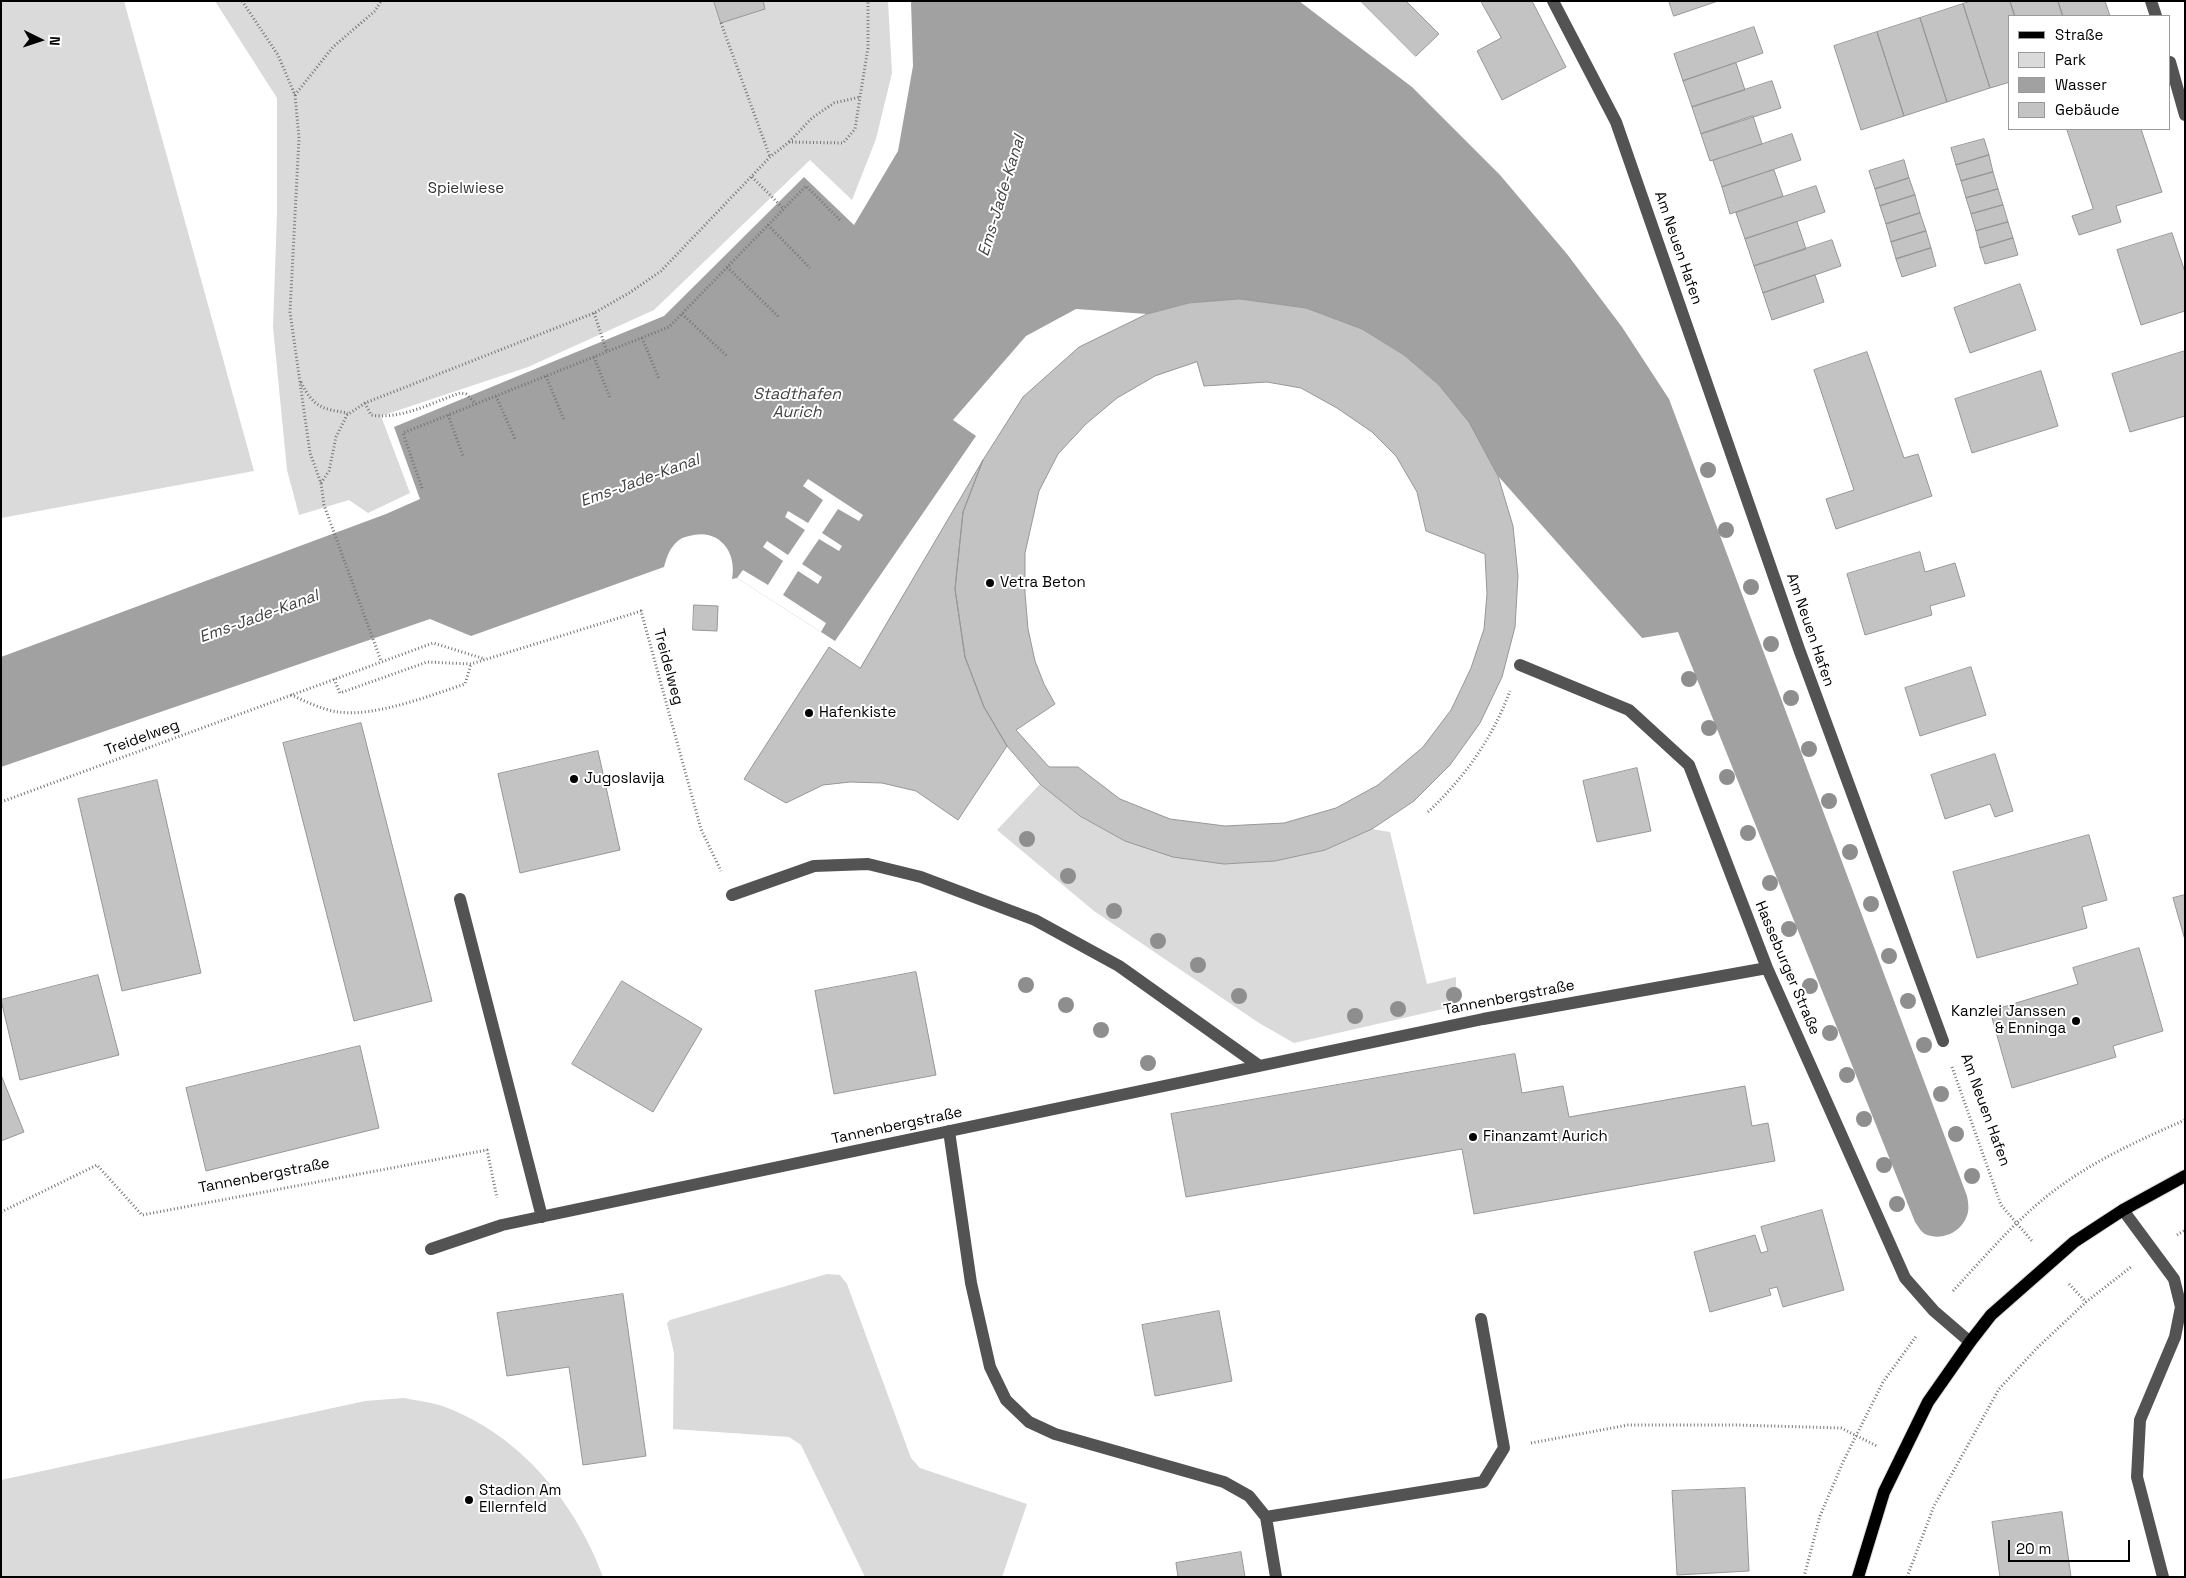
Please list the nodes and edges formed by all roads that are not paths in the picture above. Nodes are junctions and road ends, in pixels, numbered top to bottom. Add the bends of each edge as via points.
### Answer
1 (1553, 1) edge
2 (2151, 1) edge
3 (2156, 15) edge
4 (2171, 65) edge
5 (2185, 114) edge
6 (1520, 665) road end
7 (732, 895) road end
8 (460, 900) dead end
9 (1767, 968) junction
10 (1943, 1041) road end
11 (1258, 1066) junction
12 (949, 1131) junction
13 (2185, 1176) edge
14 (2123, 1210) junction
15 (542, 1217) junction
16 (430, 1249) dead end
17 (1480, 1319) dead end
18 (1970, 1342) junction
19 (1266, 1517) junction
20 (1276, 1577) edge
21 (1858, 1577) edge
22 (2163, 1577) edge

1 - 10 street, Am Neuen Hafen via 1616,122 1799,649
2 - 3 street
4 - 5 street
6 - 9 street, Hasseburger Straße via 1629,710 1689,765
7 - 11 street via 814,866 868,864 921,878 1035,920 1119,966
8 - 15 street
9 - 11 street, Tannenbergstraße via 1483,1019
9 - 18 street, Hasseburger Straße via 1904,1278 1934,1311
11 - 12 street, Tannenbergstraße
12 - 15 street, Tannenbergstraße
12 - 19 street via 971,1283 990,1367 1006,1400 1029,1422 1056,1434 1224,1482 1249,1496
13 - 14 main road
14 - 18 main road via 2050,1262 1992,1315
14 - 22 street via 2174,1279 2181,1307 2175,1337 2140,1420 2138,1477
15 - 16 street, Tannenbergstraße via 502,1225
17 - 19 street via 1504,1448 1483,1482
18 - 21 main road via 1928,1402 1900,1457 1884,1492
19 - 20 street

